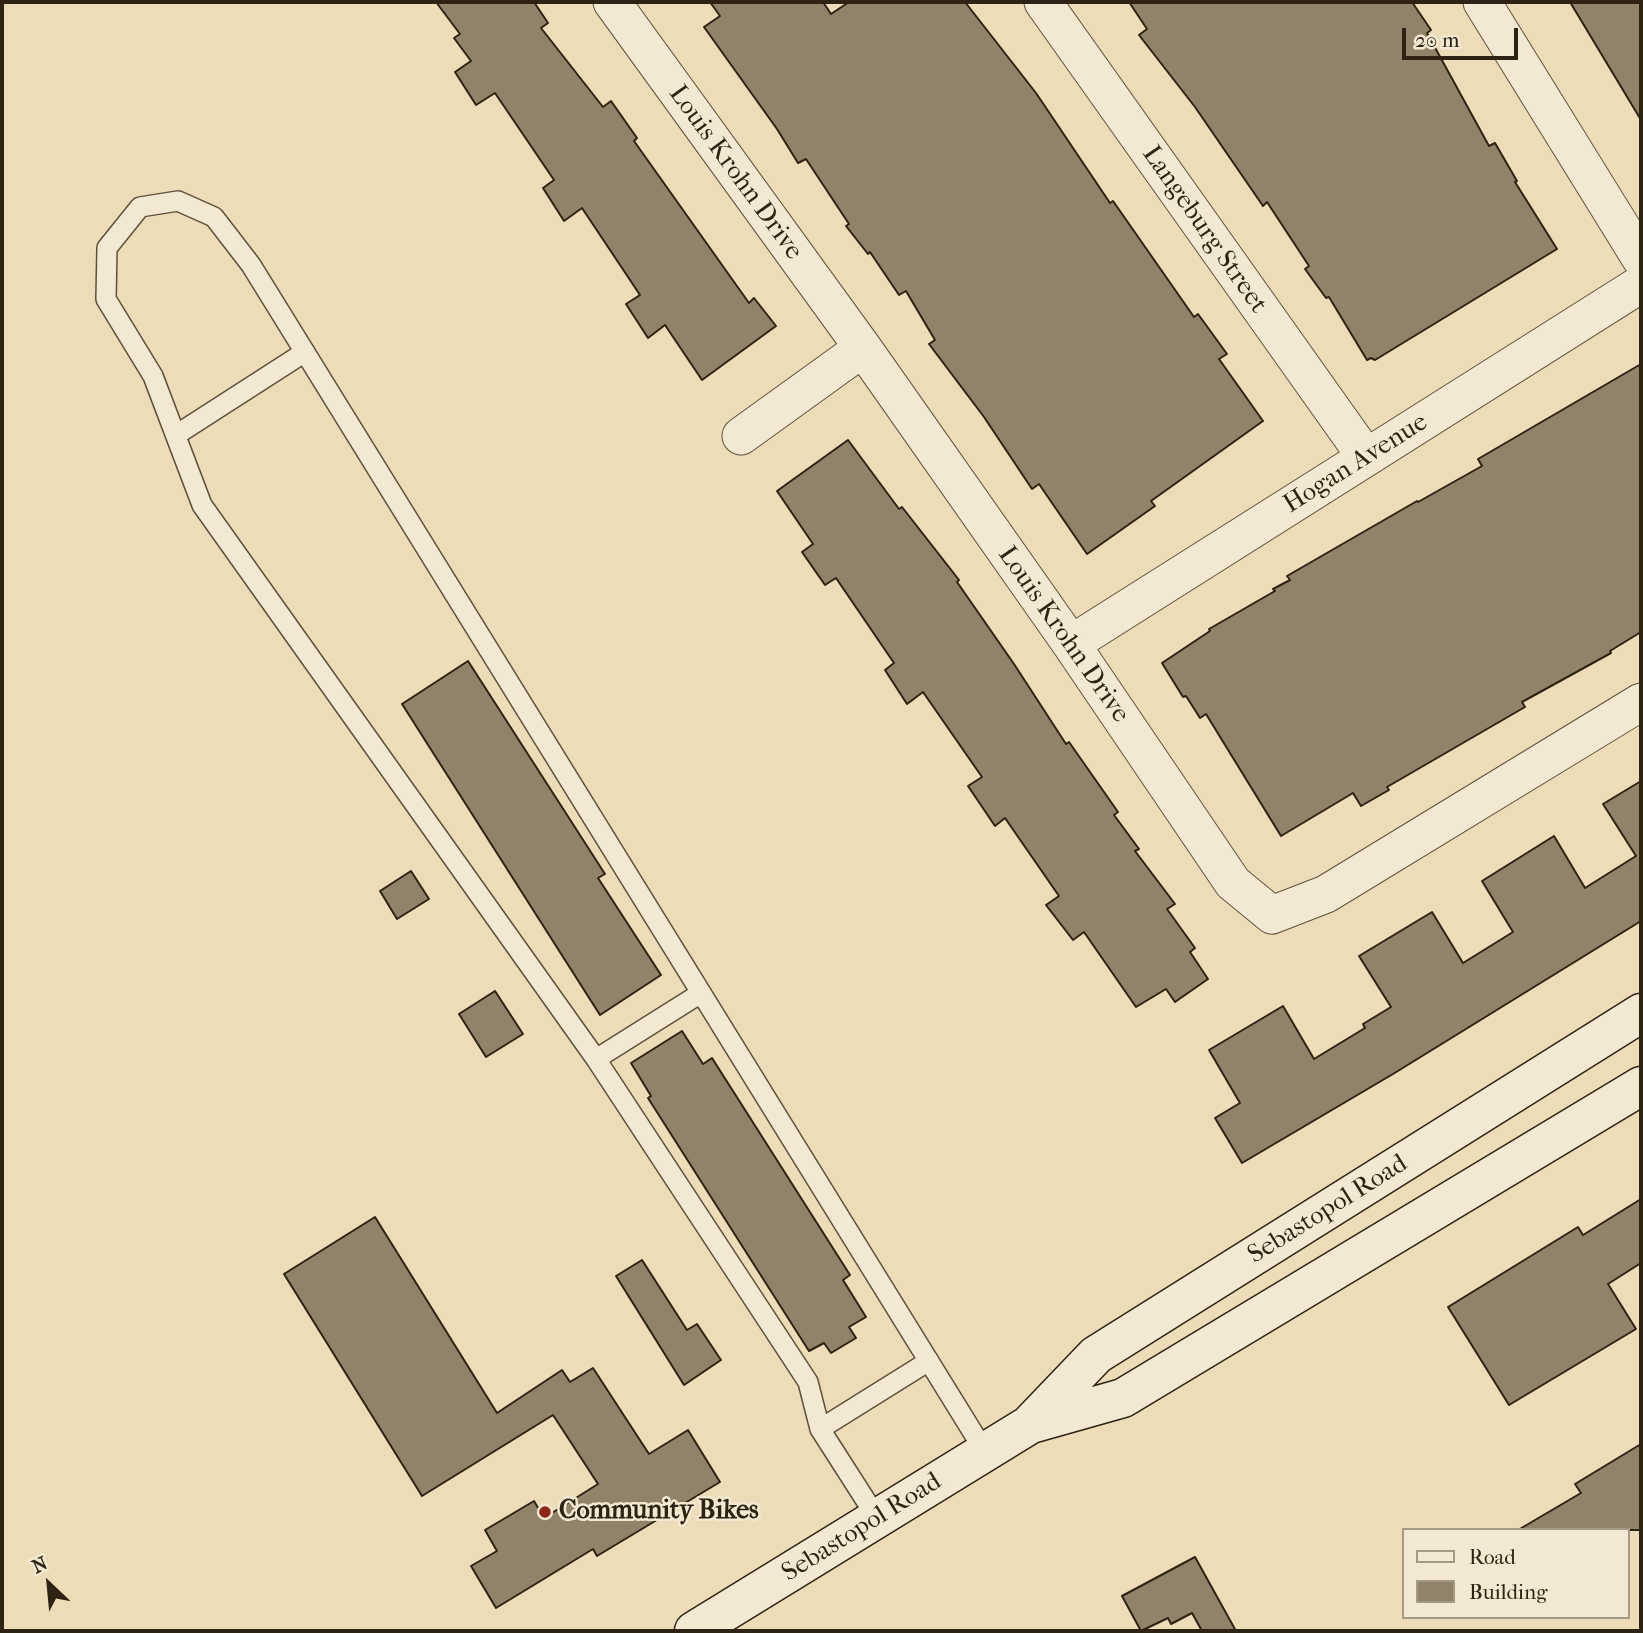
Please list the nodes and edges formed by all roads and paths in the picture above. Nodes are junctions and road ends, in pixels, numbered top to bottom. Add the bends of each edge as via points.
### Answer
1 (611, 2) edge
2 (1043, 2) edge
3 (1482, 2) edge
4 (1641, 259) edge
5 (1641, 284) edge
6 (863, 348) junction
7 (305, 352) junction
8 (176, 435) junction
9 (741, 436) dead end
10 (1366, 457) junction
11 (1071, 644) junction
12 (1641, 702) edge
13 (701, 993) junction
14 (1641, 1013) edge
15 (596, 1059) junction
16 (1641, 1086) edge
17 (929, 1362) junction
18 (1030, 1425) junction
19 (820, 1429) junction
20 (985, 1452) junction
21 (877, 1518) junction
22 (694, 1631) edge

1 - 6 street, Louis Krohn Drive
2 - 10 street, Langeburg Street
3 - 4 street
5 - 10 street, Hogan Avenue
6 - 9 street
6 - 11 street, Louis Krohn Drive
7 - 8 lane
7 - 8 lane via 251,265 214,217 178,201 140,207 107,248 106,299 153,376
7 - 13 lane
8 - 15 lane via 202,505
10 - 11 street, Hogan Avenue
11 - 12 street, Louis Krohn Drive via 1233,883 1272,915 1326,894
13 - 15 lane
13 - 17 lane
14 - 18 main road, Sebastopol Road via 1096,1355
15 - 19 lane via 808,1382
16 - 18 main road, Sebastopol Road via 1123,1398
17 - 19 lane
17 - 20 lane
18 - 20 main road, Sebastopol Road
19 - 21 lane
20 - 21 main road, Sebastopol Road
21 - 22 main road, Sebastopol Road

